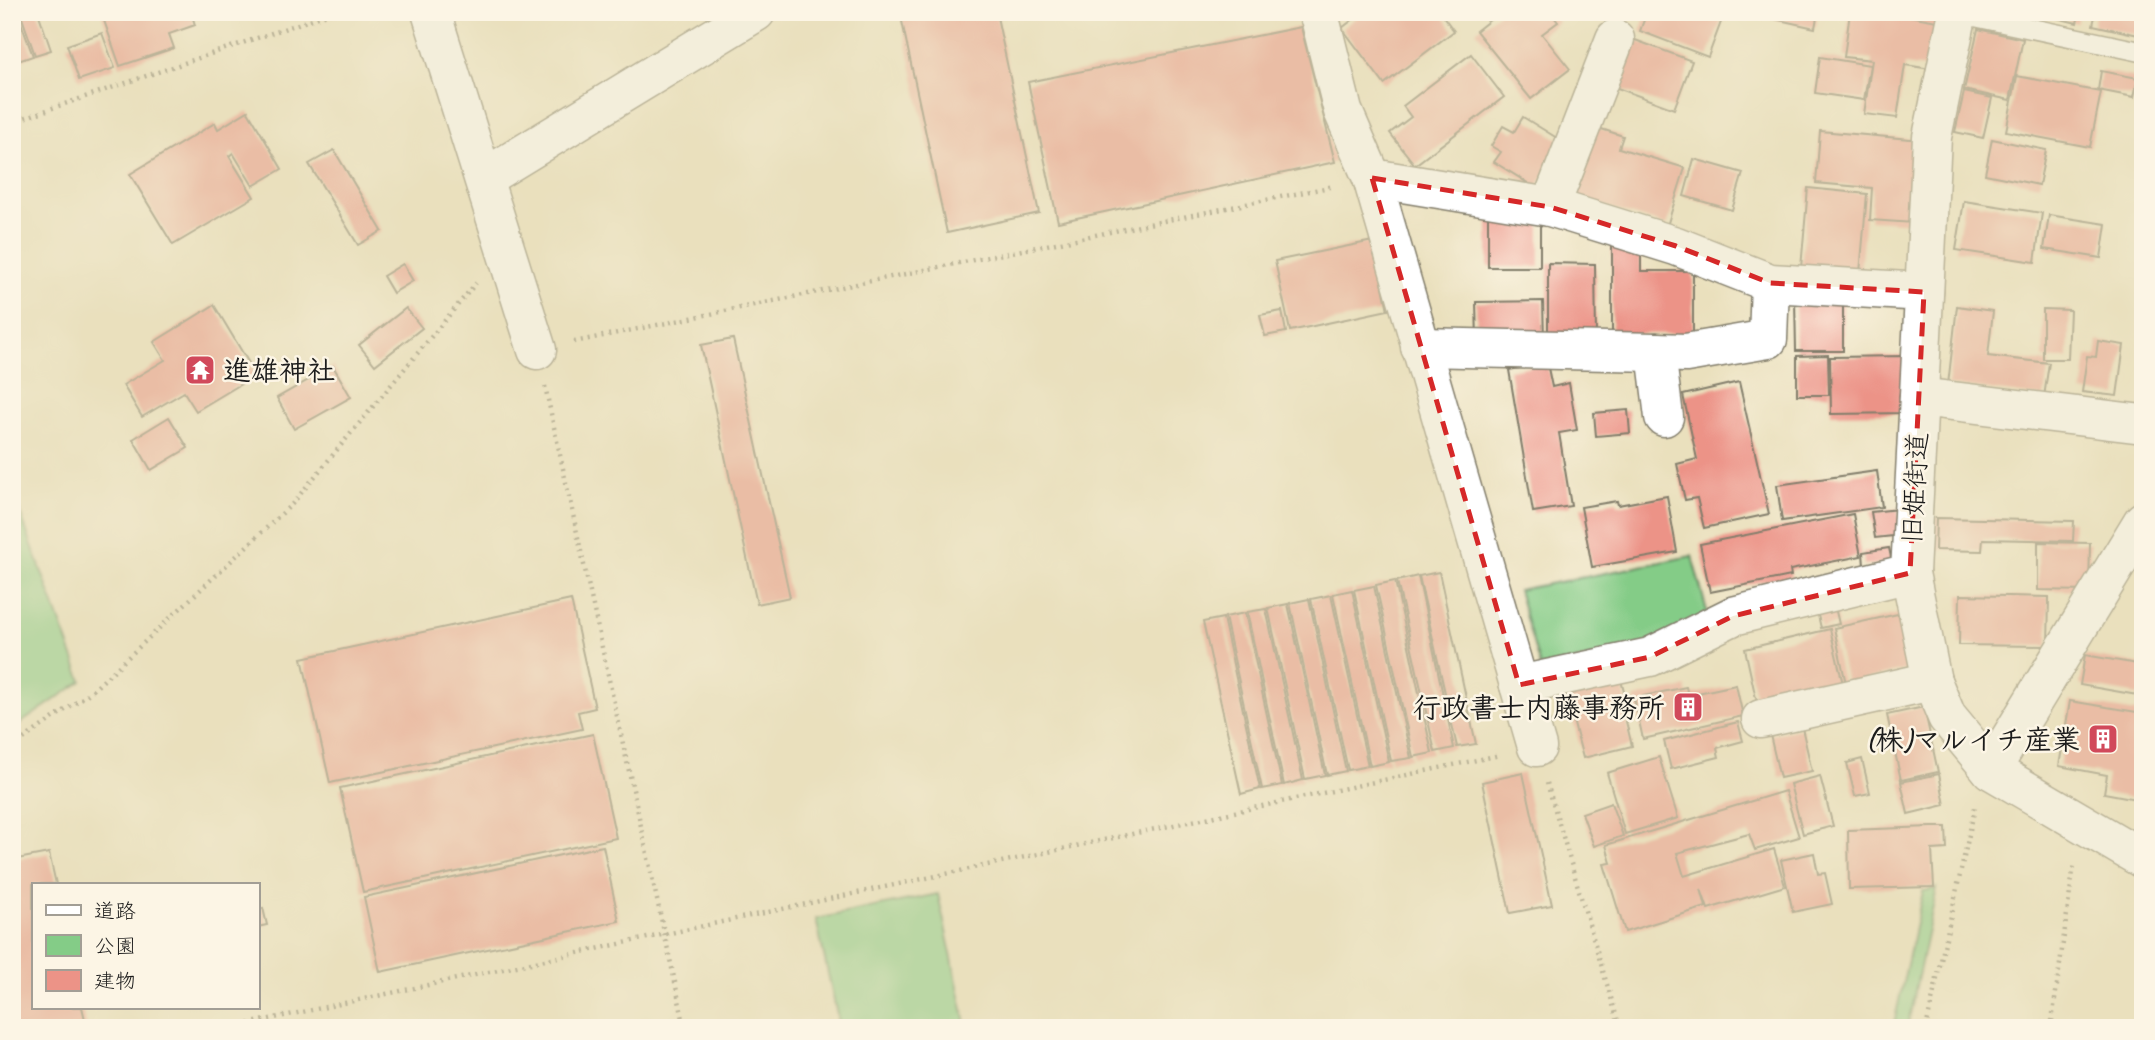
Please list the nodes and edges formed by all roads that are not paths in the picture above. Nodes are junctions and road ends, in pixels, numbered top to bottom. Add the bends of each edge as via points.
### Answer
1 (431, 12) edge
2 (756, 12) edge
3 (1958, 13) edge
4 (1322, 14) edge
5 (1615, 39) dead end
6 (2143, 52) edge
7 (484, 178) junction
8 (1371, 178) junction
9 (1550, 207) junction
10 (1770, 283) junction
11 (1924, 292) junction
12 (1420, 346) junction
13 (537, 350) road end
14 (1656, 352) junction
15 (1919, 397) junction
16 (1664, 417) dead end
17 (2143, 424) edge
18 (2143, 521) edge
19 (1910, 573) junction
20 (1932, 681) junction
21 (1519, 685) junction
22 (1761, 719) dead end
23 (1536, 747) road end
24 (1991, 769) junction
25 (2143, 859) edge

1 - 7 street
2 - 7 street
3 - 6 lane
3 - 11 street, 旧姫街道 via 1932,137
4 - 8 street via 1343,111
5 - 9 street
7 - 13 street
8 - 9 street
8 - 12 street
9 - 10 street via 1676,246
10 - 11 street
10 - 14 street via 1768,339 1686,353
11 - 15 street, 旧姫街道
12 - 14 street
12 - 21 street
14 - 16 street
15 - 17 street
15 - 19 street, 旧姫街道
18 - 24 street
19 - 20 street, 旧姫街道
19 - 21 street via 1733,616 1650,657
20 - 22 street
20 - 24 street, 旧姫街道 via 1947,717
21 - 23 street
24 - 25 street, 旧姫街道

